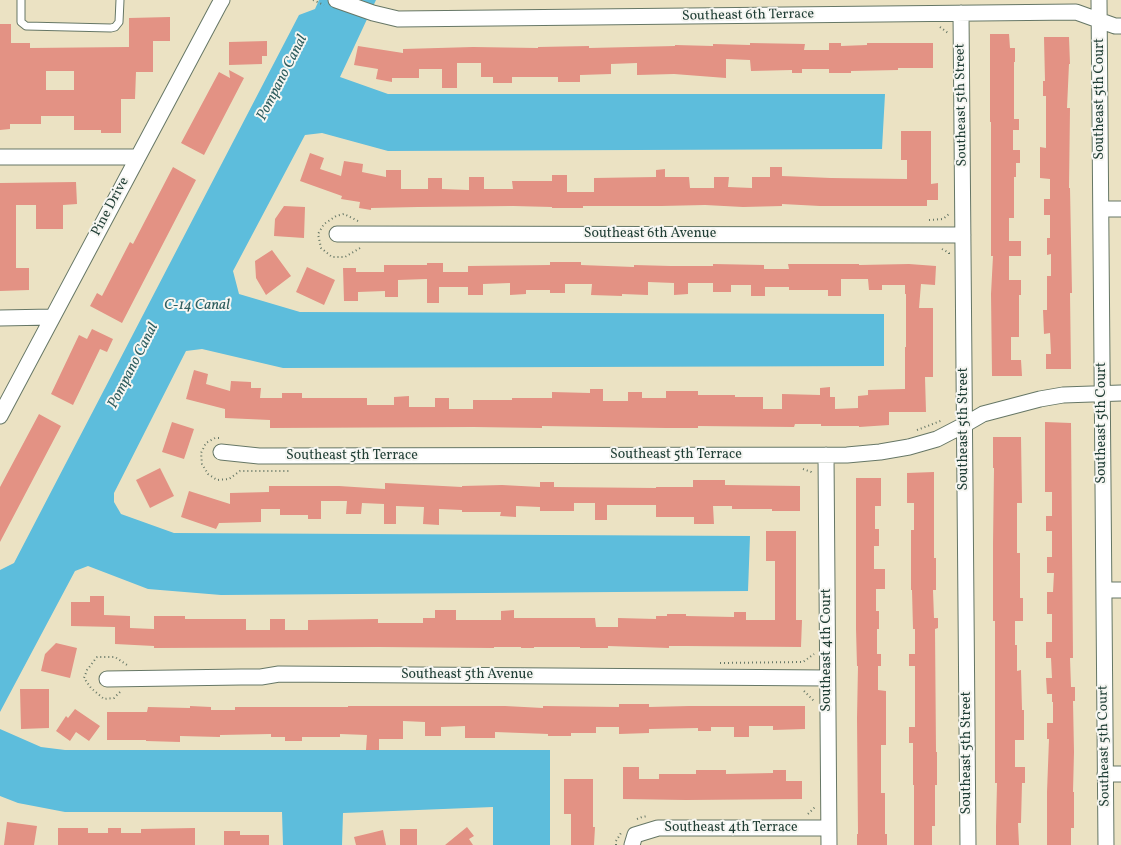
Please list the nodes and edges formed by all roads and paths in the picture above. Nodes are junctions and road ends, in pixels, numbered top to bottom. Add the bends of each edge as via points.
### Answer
1 (21, 0) edge
2 (120, 0) edge
3 (222, 0) edge
4 (336, 0) edge
5 (1099, 0) edge
6 (961, 13) junction
7 (1099, 20) junction
8 (937, 24) dead end
9 (1121, 26) edge
10 (949, 34) dead end
11 (0, 157) edge
12 (138, 157) junction
13 (1101, 209) junction
14 (1121, 209) edge
15 (950, 212) dead end
16 (928, 220) dead end
17 (362, 223) dead end
18 (337, 234) dead end
19 (963, 235) junction
20 (363, 247) dead end
21 (938, 247) dead end
22 (950, 258) dead end
23 (52, 317) junction
24 (0, 318) edge
25 (1121, 393) edge
26 (1102, 394) junction
27 (0, 416) edge
28 (948, 418) dead end
29 (964, 425) junction
30 (914, 431) dead end
31 (221, 445) joint
32 (826, 455) junction
33 (799, 467) dead end
34 (297, 471) dead end
35 (812, 479) dead end
36 (1104, 590) junction
37 (1121, 590) edge
38 (814, 654) dead end
39 (714, 662) dead end
40 (128, 665) dead end
41 (827, 678) junction
42 (107, 679) dead end
43 (800, 687) dead end
44 (124, 689) dead end
45 (816, 703) dead end
46 (1106, 774) junction
47 (1121, 774) edge
48 (817, 805) dead end
49 (802, 815) dead end
50 (650, 816) dead end
51 (828, 828) junction
52 (630, 833) edge
53 (616, 845) edge
54 (829, 845) edge
55 (968, 845) edge
56 (1106, 845) edge

1 - 2 lane via 21,22 26,26 111,28 119,22
3 - 12 street, Pine Drive
4 - 6 street, Southeast 6th Terrace via 372,14 398,19
5 - 7 street, Southeast 5th Court
6 - 7 street, Southeast 6th Terrace via 1076,12
6 - 19 street, Southeast 5th Street
7 - 9 street, Southeast 6th Terrace
7 - 13 street, Southeast 5th Court
8 - 10 path
11 - 12 street
12 - 23 street, Pine Drive
13 - 14 street
13 - 26 street, Southeast 5th Court
15 - 16 path via 943,219
17 - 20 path via 344,214 336,216 324,224 318,234 322,248 332,256 345,257
18 - 19 street, Southeast 6th Avenue
19 - 29 street, Southeast 5th Street
21 - 22 path via 949,253
23 - 24 street
23 - 27 street, Pine Drive
25 - 26 street, Southeast 5th Terrace
26 - 29 street, Southeast 5th Terrace via 1063,395 1040,399 982,414
26 - 36 street, Southeast 5th Court
28 - 30 path
29 - 32 street, Southeast 5th Terrace via 937,439 908,447 847,455
29 - 55 street, Southeast 5th Street
31 - 32 street, Southeast 5th Terrace via 259,456
31 - 34 path via 215,438 206,442 201,453 202,464 208,474 217,480 229,479 240,471
32 - 41 street, Southeast 4th Court
33 - 35 path via 811,472
36 - 37 street
36 - 46 street, Southeast 5th Court
38 - 39 path via 803,662
40 - 44 path via 115,657 97,657 84,678 104,699 114,698
41 - 42 street, Southeast 5th Avenue via 279,674 241,678
41 - 51 street, Southeast 4th Court
43 - 45 path
46 - 47 street
46 - 56 street, Southeast 5th Court
48 - 49 path via 807,815
50 - 52 path via 642,817
51 - 52 street, Southeast 4th Terrace via 658,828
51 - 54 street, Southeast 4th Court
52 - 53 path via 616,841

